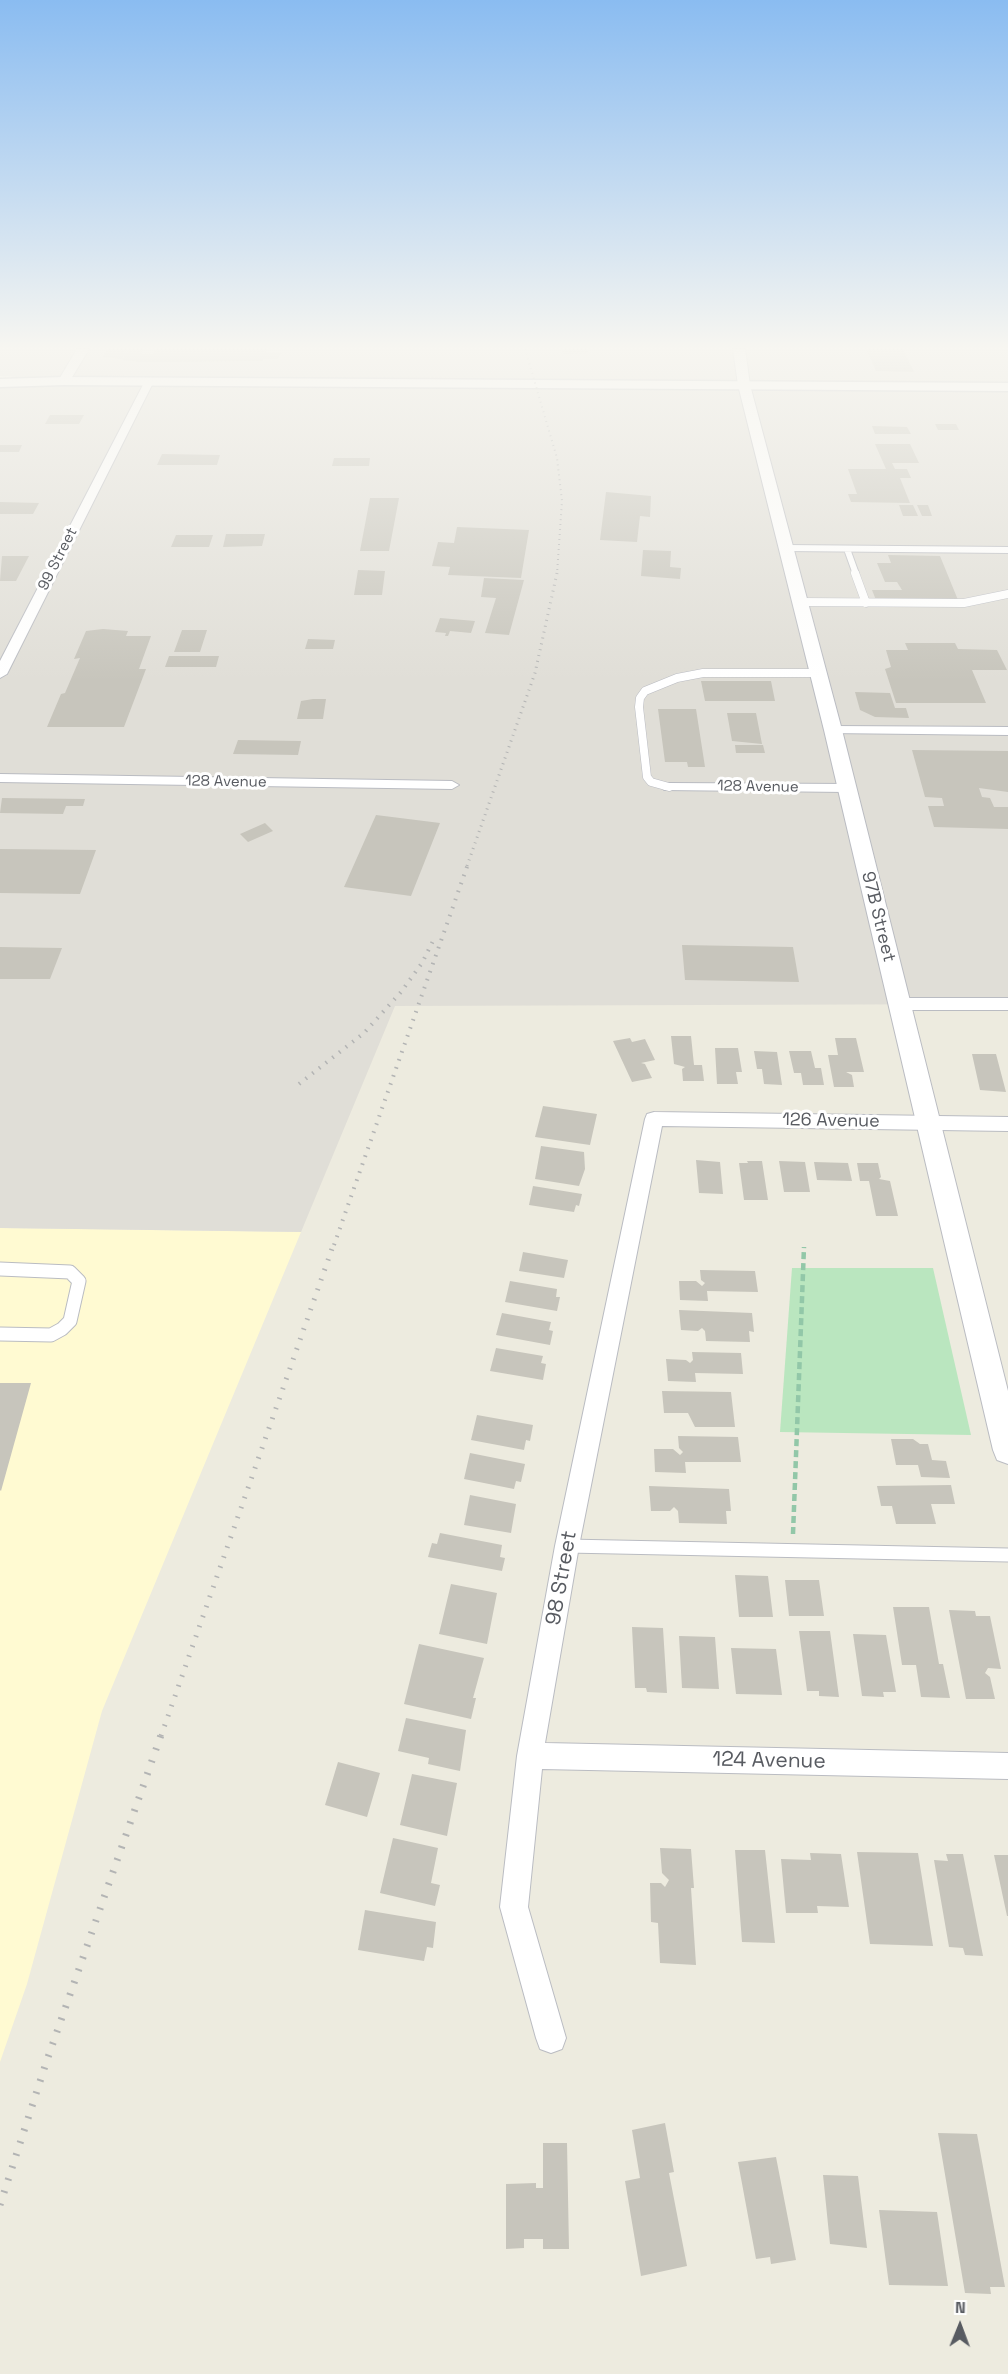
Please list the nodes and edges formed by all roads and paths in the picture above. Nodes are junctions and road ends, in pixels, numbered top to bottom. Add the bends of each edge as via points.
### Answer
1 (109, 460) edge
2 (763, 460) edge
3 (786, 548) junction
4 (847, 549) junction
5 (1008, 550) edge
6 (1008, 594) edge
7 (800, 602) junction
8 (866, 603) junction
9 (818, 673) junction
10 (0, 674) edge
11 (833, 730) junction
12 (1008, 731) edge
13 (0, 778) edge
14 (452, 785) dead end
15 (669, 787) joint
16 (846, 788) junction
17 (900, 1004) junction
18 (1008, 1004) edge
19 (654, 1119) joint
20 (929, 1123) junction
21 (1008, 1124) edge
22 (804, 1247) dead end
23 (0, 1269) edge
24 (0, 1334) edge
25 (1008, 1450) edge
26 (567, 1546) junction
27 (792, 1551) junction
28 (1008, 1555) edge
29 (530, 1756) junction
30 (1008, 1766) edge
31 (551, 2038) dead end

1 - 10 street, 99 Street
2 - 3 street, 97B Street
3 - 4 lane
3 - 7 street, 97B Street
4 - 5 lane
4 - 8 lane
6 - 8 lane via 964,603
7 - 8 lane
7 - 9 street, 97B Street
9 - 11 street, 97B Street
9 - 15 lane via 703,673 645,691 639,707 647,777
11 - 12 street
11 - 16 street, 97B Street
13 - 14 street, 128 Avenue
15 - 16 street, 128 Avenue
16 - 17 street, 97B Street
17 - 18 street
17 - 20 street, 97B Street
19 - 20 street, 126 Avenue
19 - 26 street, 98 Street
20 - 21 street, 126 Avenue
20 - 25 street, 97B Street
22 - 27 path
23 - 24 lane via 70,1272 79,1281 70,1321 62,1329 51,1335
26 - 27 lane
26 - 29 street, 98 Street
27 - 28 lane
29 - 30 street, 124 Avenue
29 - 31 street, 98 Street via 514,1907

